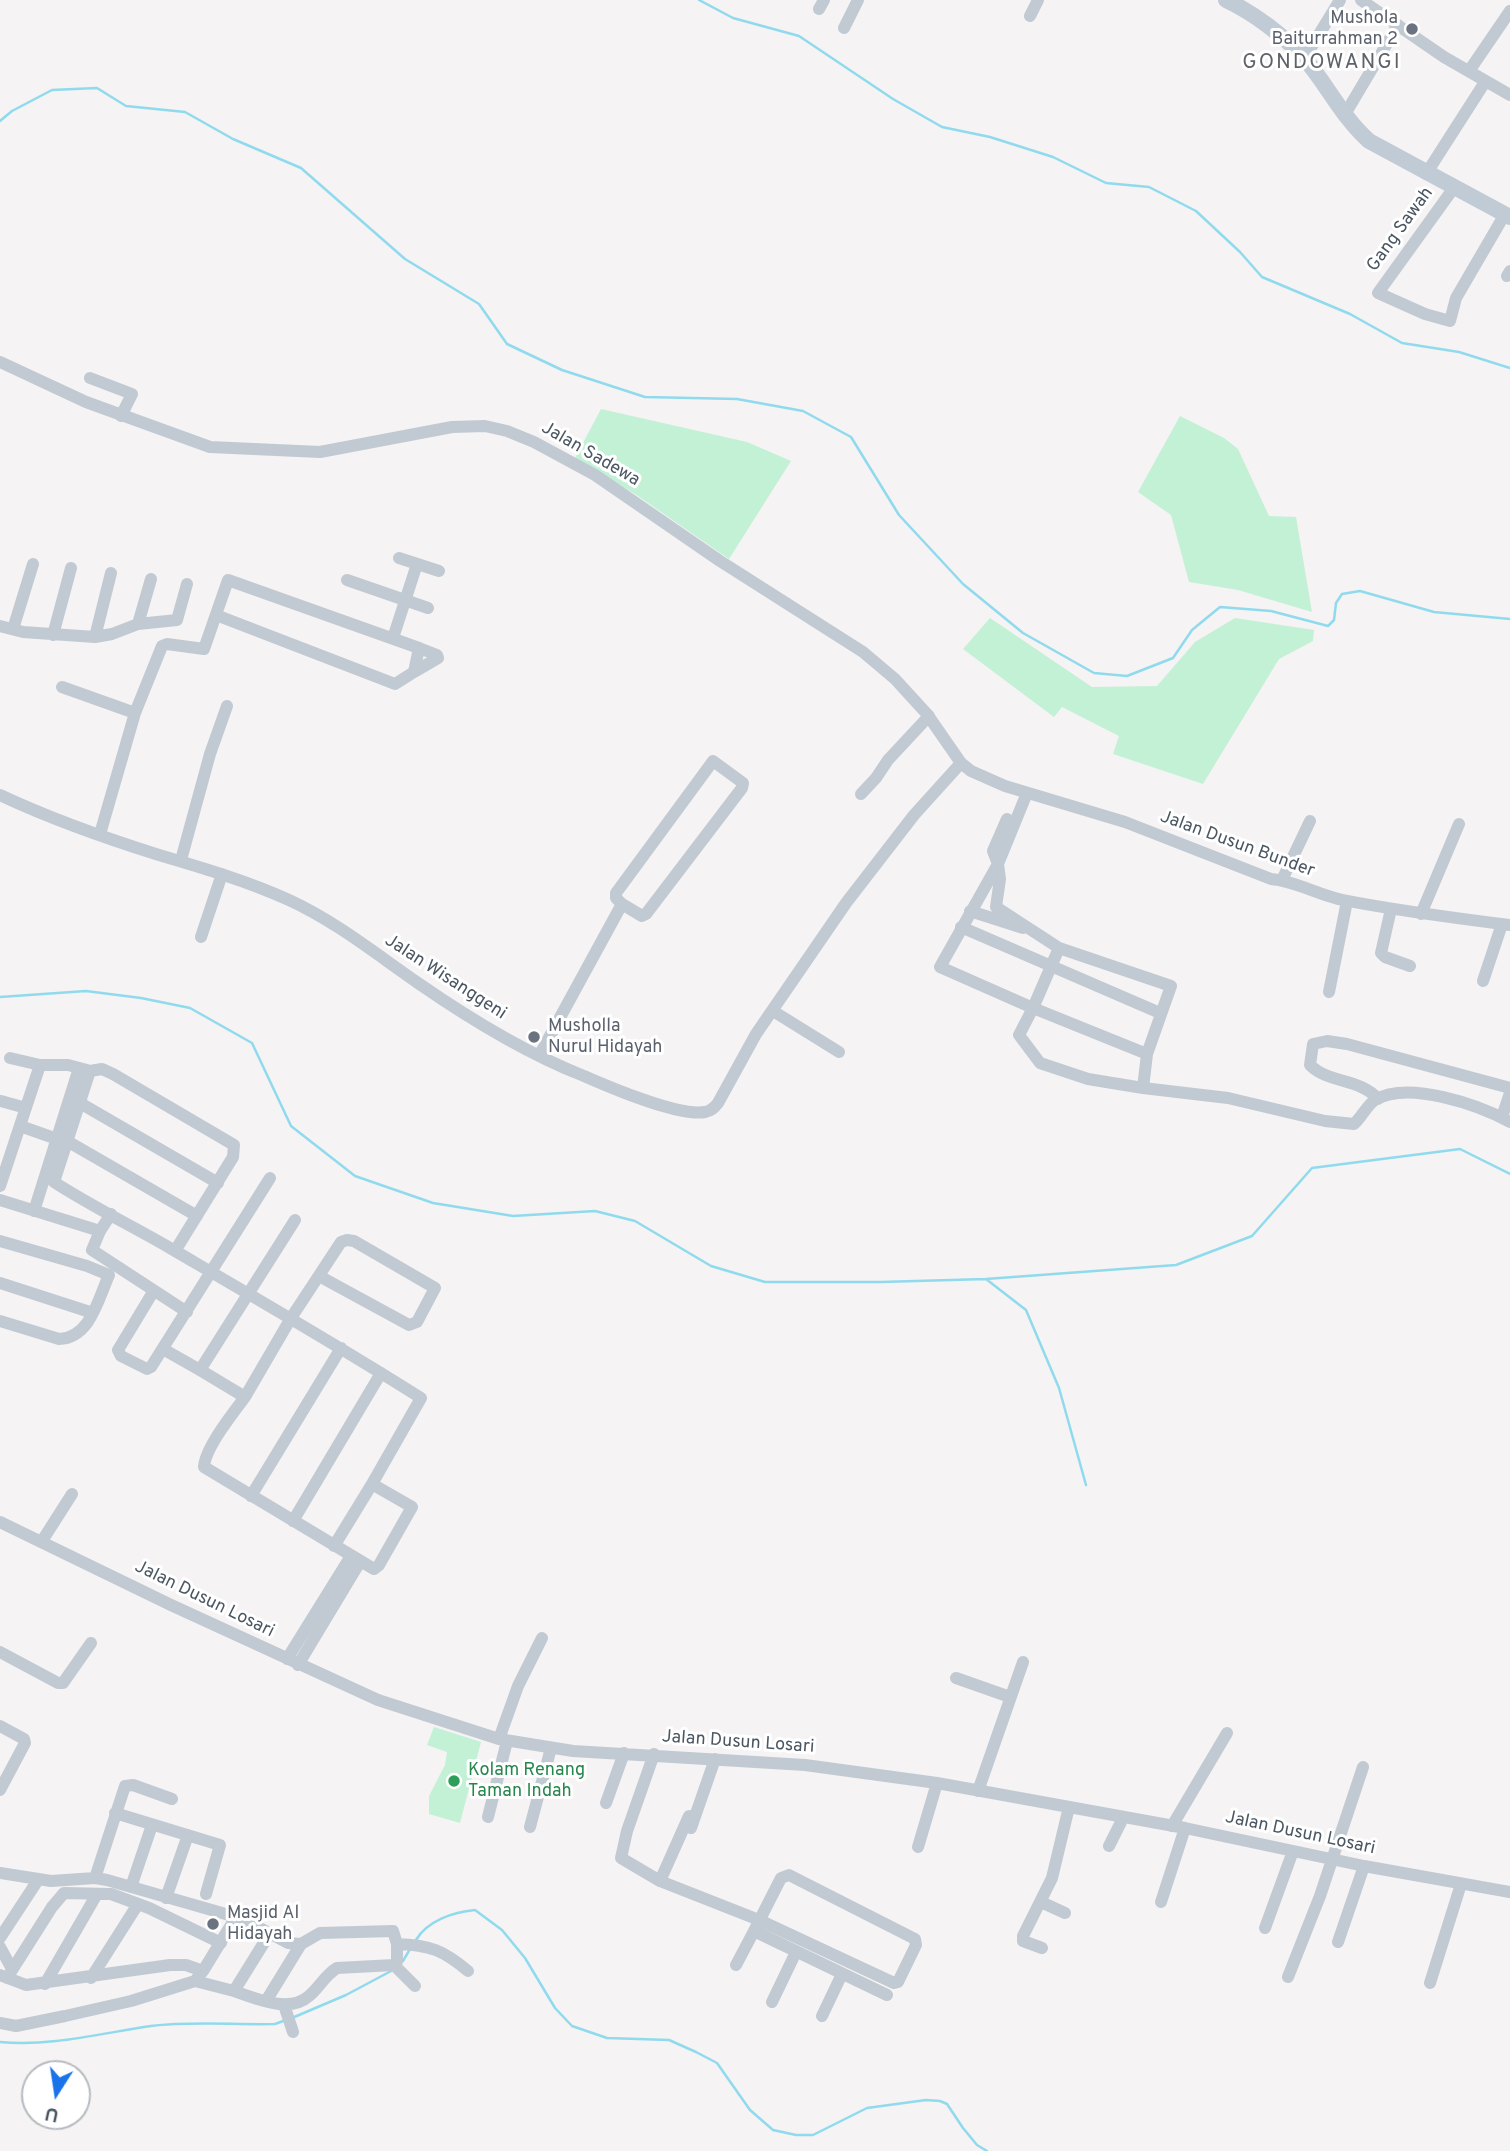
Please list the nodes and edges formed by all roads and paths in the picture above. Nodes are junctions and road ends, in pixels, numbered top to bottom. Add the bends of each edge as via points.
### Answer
1 (858, 0) edge
2 (1038, 0) edge
3 (1226, 0) edge
4 (1339, 0) edge
5 (1361, 0) edge
6 (1510, 10) edge
7 (1030, 16) dead end
8 (1398, 26) junction
9 (844, 28) dead end
10 (1304, 59) junction
11 (1469, 71) junction
12 (1485, 82) junction
13 (1510, 94) edge
14 (1344, 116) junction
15 (1426, 174) junction
16 (1453, 189) junction
17 (1507, 216) edge
18 (0, 362) edge
19 (90, 378) dead end
20 (121, 416) junction
21 (399, 558) dead end
22 (33, 564) dead end
23 (417, 565) junction
24 (71, 568) dead end
25 (439, 571) dead end
26 (111, 573) dead end
27 (151, 579) dead end
28 (347, 580) dead end
29 (187, 584) dead end
30 (405, 601) junction
31 (428, 608) dead end
32 (216, 615) junction
33 (138, 624) junction
34 (0, 626) edge
35 (13, 629) junction
36 (53, 635) junction
37 (95, 637) junction
38 (393, 638) junction
39 (419, 648) junction
40 (414, 672) junction
41 (62, 687) dead end
42 (227, 706) dead end
43 (135, 713) junction
44 (929, 716) junction
45 (961, 763) junction
46 (1023, 792) junction
47 (861, 794) dead end
48 (0, 795) edge
49 (1310, 821) dead end
50 (1459, 824) dead end
51 (100, 834) junction
52 (181, 860) junction
53 (998, 864) junction
54 (222, 874) junction
55 (1282, 880) junction
56 (1347, 901) junction
57 (622, 904) junction
58 (996, 907) junction
59 (1391, 909) junction
60 (970, 911) junction
61 (1421, 914) junction
62 (1001, 923) junction
63 (1506, 924) edge
64 (961, 927) junction
65 (1035, 931) junction
66 (201, 937) dead end
67 (1059, 948) junction
68 (1050, 966) junction
69 (1410, 966) dead end
70 (1483, 981) dead end
71 (1329, 992) dead end
72 (1033, 1009) junction
73 (773, 1011) junction
74 (1160, 1013) junction
75 (839, 1052) dead end
76 (1147, 1054) junction
77 (539, 1056) junction
78 (10, 1058) dead end
79 (40, 1065) junction
80 (85, 1070) junction
81 (1143, 1088) junction
82 (1510, 1091) edge
83 (1378, 1099) junction
84 (1, 1101) edge
85 (80, 1103) junction
86 (26, 1108) junction
87 (1506, 1120) edge
88 (20, 1126) junction
89 (62, 1140) junction
90 (270, 1178) dead end
91 (218, 1183) junction
92 (0, 1186) edge
93 (0, 1200) edge
94 (34, 1211) junction
95 (111, 1214) junction
96 (197, 1216) junction
97 (295, 1220) dead end
98 (100, 1231) junction
99 (0, 1241) edge
100 (92, 1250) junction
101 (175, 1251) junction
102 (87, 1266) junction
103 (111, 1271) junction
104 (213, 1273) junction
105 (319, 1276) junction
106 (0, 1283) edge
107 (153, 1292) junction
108 (249, 1294) junction
109 (187, 1311) junction
110 (93, 1312) junction
111 (291, 1318) junction
112 (0, 1321) edge
113 (341, 1348) junction
114 (163, 1349) junction
115 (200, 1370) junction
116 (381, 1373) junction
117 (245, 1397) junction
118 (372, 1484) junction
119 (72, 1494) dead end
120 (251, 1496) junction
121 (293, 1521) junction
122 (0, 1522) edge
123 (42, 1541) junction
124 (334, 1546) junction
125 (355, 1559) junction
126 (542, 1638) dead end
127 (91, 1643) dead end
128 (3, 1653) edge
129 (293, 1662) junction
130 (1023, 1662) dead end
131 (0, 1667) edge
132 (956, 1678) dead end
133 (1010, 1697) junction
134 (0, 1726) edge
135 (1227, 1733) dead end
136 (503, 1740) junction
137 (551, 1748) junction
138 (624, 1753) junction
139 (654, 1754) junction
140 (715, 1759) junction
141 (1363, 1767) dead end
142 (5, 1769) edge
143 (937, 1783) junction
144 (0, 1790) edge
145 (978, 1791) junction
146 (172, 1798) dead end
147 (606, 1803) dead end
148 (1069, 1807) junction
149 (115, 1813) junction
150 (488, 1816) dead end
151 (689, 1816) dead end
152 (1123, 1818) junction
153 (152, 1825) junction
154 (530, 1827) dead end
155 (1178, 1827) junction
156 (188, 1835) junction
157 (683, 1845) dead end
158 (1109, 1846) dead end
159 (918, 1847) dead end
160 (1293, 1851) junction
161 (1333, 1859) junction
162 (1364, 1866) junction
163 (0, 1873) edge
164 (95, 1878) junction
165 (38, 1880) junction
166 (660, 1881) junction
167 (1461, 1884) junction
168 (131, 1887) junction
169 (1510, 1892) edge
170 (97, 1894) junction
171 (206, 1894) dead end
172 (166, 1898) junction
173 (1041, 1902) junction
174 (1161, 1902) dead end
175 (138, 1904) junction
176 (1065, 1913) dead end
177 (236, 1917) junction
178 (756, 1926) junction
179 (1265, 1927) dead end
180 (270, 1933) junction
181 (0, 1938) edge
182 (1338, 1942) dead end
183 (221, 1943) junction
184 (301, 1944) junction
185 (397, 1944) junction
186 (0, 1947) edge
187 (1042, 1948) dead end
188 (796, 1952) junction
189 (736, 1965) dead end
190 (397, 1968) junction
191 (468, 1971) dead end
192 (842, 1973) junction
193 (6, 1974) edge
194 (199, 1976) junction
195 (1289, 1977) dead end
196 (90, 1978) junction
197 (1430, 1983) dead end
198 (45, 1984) junction
199 (415, 1986) dead end
200 (234, 1991) junction
201 (887, 1995) dead end
202 (266, 2001) junction
203 (772, 2002) dead end
204 (285, 2008) junction
205 (822, 2016) dead end
206 (0, 2023) edge
207 (293, 2029) dead end

1 - 9 street
2 - 7 street
3 - 10 street
4 - 10 street
5 - 8 street
6 - 11 street
8 - 11 street
8 - 14 street
10 - 14 street
11 - 12 street
12 - 13 street
12 - 15 street
14 - 15 street via 1369,142
15 - 16 street
16 - 17 street
16 - 17 street, Gang Sawah via 1378,293 1450,321 1456,298
18 - 20 street, Jalan Sadewa
19 - 20 street via 132,394
20 - 44 street, Jalan Sadewa via 210,447 293,452 347,449 453,427 507,431 595,475 863,652
21 - 23 street
22 - 35 street
23 - 25 street
23 - 30 street
24 - 36 street
26 - 37 street
27 - 33 street
28 - 30 street
29 - 33 street via 177,620
30 - 31 street
30 - 38 street
32 - 38 street via 229,580 234,580
32 - 40 street via 395,684
32 - 43 street via 204,649 162,646
33 - 37 street
34 - 35 street
35 - 36 street
36 - 37 street
38 - 39 street
39 - 40 street
39 - 40 street via 438,658
41 - 43 street
42 - 52 street
43 - 51 street
44 - 45 street, Jalan Sadewa
44 - 47 street
45 - 46 street, Jalan Dusun Bunder
45 - 73 street, Jalan Wisanggeni via 846,903
46 - 53 street via 993,851
46 - 55 street, Jalan Dusun Bunder via 1125,822
48 - 51 street, Jalan Wisanggeni
49 - 55 street
50 - 61 street
51 - 52 street, Jalan Wisanggeni
52 - 54 street, Jalan Wisanggeni
53 - 58 street
53 - 60 street
54 - 66 street
54 - 77 street, Jalan Wisanggeni via 309,911 488,1028
55 - 56 street, Jalan Dusun Bunder
56 - 59 street, Jalan Dusun Bunder
56 - 71 street
57 - 57 street via 646,914 743,783 713,761 616,893
57 - 77 street
58 - 62 street
58 - 65 street
59 - 61 street, Jalan Dusun Bunder
59 - 69 street via 1381,953
60 - 62 street
60 - 64 street
61 - 63 street, Jalan Dusun Bunder
62 - 65 street
63 - 70 street
64 - 68 street
64 - 72 street via 940,967
65 - 67 street
67 - 68 street
67 - 74 street via 1171,986
68 - 72 street
68 - 74 street
72 - 76 street
72 - 81 street via 1018,1035 1040,1063 1088,1079
73 - 75 street
73 - 77 street, Jalan Wisanggeni via 718,1103 702,1112 612,1088
74 - 76 street
76 - 81 street
78 - 79 street
79 - 80 street
79 - 86 street
80 - 85 street
80 - 89 street
80 - 91 street via 113,1074 234,1145 233,1157
81 - 83 street via 1228,1098 1354,1124
82 - 83 street via 1347,1044 1313,1044 1310,1065 1320,1074 1369,1089
82 - 87 street
83 - 87 street via 1414,1092 1452,1099
84 - 86 street
85 - 89 street
85 - 91 street
86 - 88 street
88 - 89 street
88 - 92 street
89 - 94 street
89 - 95 street via 54,1182
89 - 96 street
90 - 104 street
91 - 96 street
93 - 94 street
94 - 98 street
95 - 98 street
95 - 101 street
96 - 101 street
97 - 108 street
98 - 100 street
99 - 102 street
100 - 102 street
100 - 103 street
101 - 104 street
102 - 103 street
103 - 107 street
103 - 110 street
104 - 108 street
104 - 109 street
105 - 105 street via 409,1325 417,1322 435,1288 351,1240 341,1242
105 - 111 street
106 - 110 street
107 - 109 street
107 - 114 street via 118,1352 147,1369
108 - 111 street
108 - 115 street
109 - 114 street
110 - 112 street via 84,1329 68,1339
111 - 113 street
111 - 117 street
113 - 116 street
113 - 120 street
114 - 115 street
115 - 117 street
116 - 118 street via 421,1398
116 - 121 street
117 - 120 street via 204,1464
118 - 124 street
118 - 125 street via 412,1507 377,1568
119 - 123 street
120 - 121 street
121 - 124 street
122 - 123 street, Jalan Dusun Losari
123 - 129 street, Jalan Dusun Losari
124 - 125 street
125 - 129 street
126 - 136 street via 518,1686
127 - 128 street via 63,1683
128 - 131 street
129 - 136 street, Jalan Dusun Losari via 378,1700
130 - 133 street
132 - 133 street
133 - 145 street
134 - 142 street via 25,1741
135 - 155 street
136 - 137 street, Jalan Dusun Losari
136 - 150 street
137 - 138 street, Jalan Dusun Losari
137 - 154 street
138 - 139 street, Jalan Dusun Losari
138 - 147 street
139 - 140 street, Jalan Dusun Losari
139 - 166 street via 621,1858
140 - 143 street, Jalan Dusun Losari via 805,1765
140 - 157 street
141 - 161 street
142 - 144 street
143 - 145 street, Jalan Dusun Losari
143 - 159 street
145 - 148 street, Jalan Dusun Losari
146 - 149 street via 129,1785 123,1789
148 - 152 street, Jalan Dusun Losari
148 - 173 street via 1052,1878
149 - 153 street
149 - 164 street
151 - 166 street
152 - 155 street, Jalan Dusun Losari
152 - 158 street
153 - 156 street
153 - 168 street
155 - 160 street, Jalan Dusun Losari
155 - 174 street
156 - 171 street via 220,1845
156 - 172 street
160 - 161 street, Jalan Dusun Losari
160 - 179 street
161 - 162 street, Jalan Dusun Losari
161 - 195 street
162 - 167 street, Jalan Dusun Losari
162 - 182 street
163 - 165 street
164 - 165 street
164 - 168 street
165 - 181 street
166 - 178 street
167 - 169 street, Jalan Dusun Losari
167 - 197 street
168 - 172 street
170 - 175 street
170 - 193 street via 64,1893
170 - 198 street
172 - 177 street
173 - 176 street
173 - 187 street via 1022,1938
175 - 183 street
175 - 196 street
177 - 180 street
177 - 183 street
178 - 178 street via 897,1984 917,1942 789,1875 781,1878
178 - 188 street
178 - 189 street
180 - 184 street
180 - 200 street
183 - 194 street
184 - 185 street via 320,1933 388,1930 396,1934
184 - 202 street
185 - 190 street
185 - 191 street via 440,1950
186 - 193 street
188 - 192 street
188 - 203 street
190 - 199 street
190 - 204 street via 337,1968 308,1998
192 - 201 street
192 - 205 street
193 - 198 street via 26,1985
194 - 196 street via 186,1965 170,1965
194 - 200 street
194 - 206 street via 131,2001 16,2026
196 - 198 street
200 - 202 street
202 - 204 street
204 - 207 street

